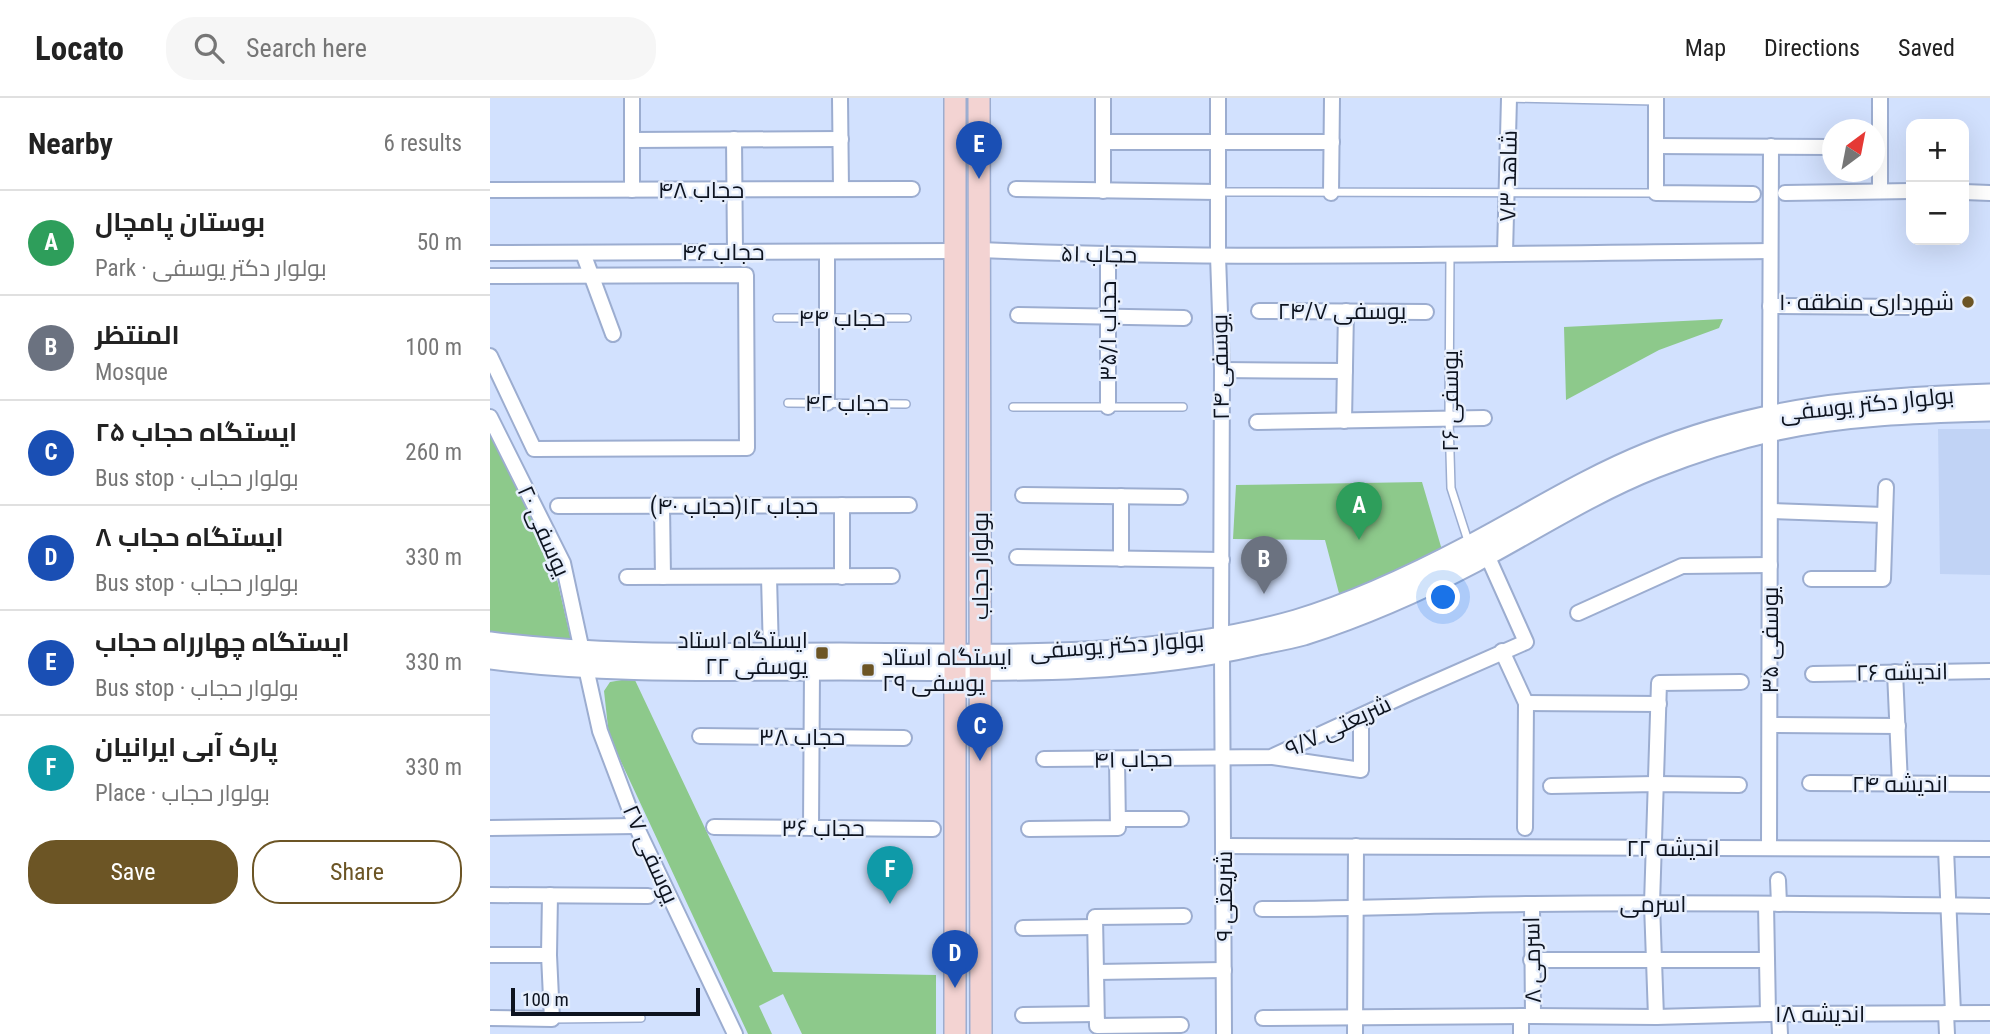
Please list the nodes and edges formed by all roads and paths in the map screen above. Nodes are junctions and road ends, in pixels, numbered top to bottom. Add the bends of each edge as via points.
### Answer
1 (632, 98) edge
2 (840, 98) edge
3 (955, 98) edge
4 (979, 98) edge
5 (1104, 98) edge
6 (1218, 98) edge
7 (1332, 98) edge
8 (1507, 98) edge
9 (1880, 98) edge
10 (1656, 99) edge
11 (1879, 119) edge
12 (734, 139) junction
13 (841, 139) junction
14 (632, 140) junction
15 (1104, 142) junction
16 (1332, 142) junction
17 (1218, 143) junction
18 (1656, 146) junction
19 (1771, 146) junction
20 (1822, 147) edge
21 (1879, 182) edge
22 (841, 189) junction
23 (912, 189) dead end
24 (1016, 189) dead end
25 (490, 190) edge
26 (632, 190) junction
27 (734, 190) junction
28 (1880, 190) junction
29 (1103, 191) junction
30 (1906, 191) edge
31 (1217, 192) junction
32 (1508, 192) junction
33 (1969, 192) edge
34 (1990, 192) edge
35 (1331, 193) junction
36 (1656, 193) junction
37 (1785, 193) dead end
38 (1752, 194) dead end
39 (979, 250) junction
40 (955, 251) junction
41 (1770, 251) junction
42 (735, 252) junction
43 (827, 252) junction
44 (490, 253) edge
45 (583, 253) junction
46 (1505, 253) junction
47 (1451, 254) junction
48 (1108, 255) junction
49 (1217, 256) junction
50 (490, 276) edge
51 (592, 276) junction
52 (1770, 306) junction
53 (1909, 307) dead end
54 (1259, 310) dead end
55 (1346, 311) junction
56 (1426, 312) dead end
57 (1018, 315) dead end
58 (1108, 317) junction
59 (777, 318) dead end
60 (827, 318) junction
61 (907, 318) dead end
62 (1184, 318) dead end
63 (613, 334) dead end
64 (490, 356) edge
65 (1222, 370) junction
66 (1345, 371) junction
67 (1990, 394) edge
68 (788, 403) dead end
69 (827, 403) junction
70 (906, 404) dead end
71 (1013, 407) dead end
72 (1108, 407) junction
73 (1183, 407) dead end
74 (1990, 411) edge
75 (490, 417) edge
76 (1484, 418) dead end
77 (1449, 419) junction
78 (1344, 421) junction
79 (1257, 422) dead end
80 (1770, 423) junction
81 (1886, 487) dead end
82 (1023, 495) dead end
83 (1121, 496) junction
84 (1180, 497) dead end
85 (842, 505) junction
86 (909, 505) dead end
87 (558, 506) dead end
88 (662, 506) junction
89 (1770, 511) junction
90 (1884, 515) junction
91 (1469, 545) junction
92 (1487, 555) junction
93 (1017, 557) dead end
94 (1121, 559) junction
95 (1222, 560) junction
96 (1770, 565) junction
97 (892, 576) dead end
98 (663, 577) junction
99 (769, 577) junction
100 (842, 577) junction
101 (627, 578) dead end
102 (1811, 579) dead end
103 (1578, 613) dead end
104 (490, 642) edge
105 (1221, 645) junction
106 (1502, 651) junction
107 (771, 653) junction
108 (490, 659) edge
109 (584, 659) junction
110 (955, 662) junction
111 (980, 662) junction
112 (812, 670) junction
113 (1990, 671) edge
114 (1895, 672) junction
115 (1814, 674) dead end
116 (1741, 682) dead end
117 (1526, 703) junction
118 (1659, 704) junction
119 (1361, 716) junction
120 (1770, 725) junction
121 (1898, 726) junction
122 (700, 736) dead end
123 (811, 737) junction
124 (904, 738) dead end
125 (1272, 757) junction
126 (1223, 758) junction
127 (1117, 759) junction
128 (1044, 760) dead end
129 (1810, 783) dead end
130 (1900, 783) junction
131 (1655, 784) junction
132 (1990, 784) edge
133 (1739, 785) dead end
134 (1551, 786) dead end
135 (1181, 819) dead end
136 (1118, 824) junction
137 (636, 826) junction
138 (714, 827) dead end
139 (490, 828) edge
140 (811, 828) junction
141 (1525, 828) dead end
142 (933, 829) dead end
143 (1029, 829) dead end
144 (1224, 846) junction
145 (1356, 846) junction
146 (1653, 848) junction
147 (1769, 848) junction
148 (1946, 849) junction
149 (1990, 849) edge
150 (1778, 880) dead end
151 (490, 895) edge
152 (550, 895) junction
153 (648, 896) dead end
154 (1532, 904) junction
155 (1652, 904) junction
156 (1772, 904) junction
157 (1949, 906) junction
158 (1990, 906) edge
159 (1262, 909) dead end
160 (1356, 909) junction
161 (1184, 916) dead end
162 (1095, 927) junction
163 (1023, 928) dead end
164 (490, 955) edge
165 (549, 955) junction
166 (1531, 960) junction
167 (1654, 960) junction
168 (1767, 960) junction
169 (1224, 971) junction
170 (1096, 972) junction
171 (1950, 1013) junction
172 (1990, 1013) edge
173 (1096, 1014) junction
174 (1774, 1014) junction
175 (1023, 1015) dead end
176 (1527, 1016) junction
177 (1656, 1017) junction
178 (490, 1018) edge
179 (641, 1018) dead end
180 (1263, 1018) dead end
181 (1355, 1018) junction
182 (552, 1019) junction
183 (1181, 1025) dead end
184 (735, 1034) edge
185 (955, 1034) edge
186 (981, 1034) edge
187 (1224, 1034) edge
188 (1355, 1034) edge
189 (1521, 1034) edge
190 (1780, 1034) edge
191 (1947, 1034) edge

1 - 14 street
2 - 13 street
3 - 40 main road, بولوار حجاب
4 - 39 main road, بولوار حجاب
5 - 15 street
6 - 17 street, یوسفی ۲۴
7 - 16 street
8 - 10 lane
8 - 32 street, شاهد ۷۳
9 - 11 street
10 - 18 street
12 - 13 street
12 - 14 street
12 - 27 street
13 - 22 street
14 - 26 street
15 - 17 street
15 - 29 street
16 - 17 street
16 - 35 street
17 - 31 street, یوسفی ۲۴
18 - 19 street
18 - 36 street
19 - 20 street
19 - 41 street, یوسفی ۳۵
21 - 28 street
22 - 23 street, حجاب ۴۸
22 - 27 street, حجاب ۴۸
24 - 29 street
25 - 26 street, حجاب ۴۸
26 - 27 street, حجاب ۴۸
27 - 42 street
28 - 30 street
28 - 37 street
29 - 31 street
31 - 35 lane
31 - 49 street, یوسفی ۲۴
32 - 35 lane
32 - 36 lane
32 - 46 street, شاهد ۷۳
33 - 34 street
36 - 38 street
39 - 48 street, حجاب ۵۱
39 - 111 main road, بولوار حجاب
40 - 43 street, حجاب ۴۶
40 - 110 main road, بولوار حجاب
41 - 46 street, حجاب ۵۱
41 - 52 street, یوسفی ۳۵
42 - 43 street, حجاب ۴۶
42 - 45 street, حجاب ۴۶
43 - 60 street
44 - 45 street, حجاب ۴۶
45 - 51 street
46 - 47 street, حجاب ۵۱
47 - 49 street, حجاب ۵۱
47 - 77 lane, یوسفی ۲۶
48 - 49 street, حجاب ۵۱
48 - 58 street, حجاب ۳۵/۱
49 - 65 street, یوسفی ۲۴
50 - 51 street
51 - 63 street
51 - 64 street via 746,275 747,448 534,449
52 - 53 street
52 - 80 street, یوسفی ۳۵
54 - 55 street, یوسفی ۲۴/۷
55 - 56 street, یوسفی ۲۴/۷
55 - 66 street
57 - 58 street
58 - 62 street
58 - 72 street, حجاب ۳۵/۱
59 - 60 lane, حجاب ۴۴
60 - 61 lane, حجاب ۴۴
60 - 69 street
65 - 66 street
65 - 95 street, یوسفی ۲۴
66 - 78 street
67 - 80 street, بولوار دکتر یوسفی via 1838,403
68 - 69 lane, حجاب ۴۲
69 - 70 lane, حجاب ۴۲
71 - 72 lane
72 - 73 lane
74 - 80 street, بولوار دکتر یوسفی
75 - 109 street, یوسفی ۲۰ via 564,563
76 - 77 street
77 - 78 street
77 - 91 lane, یوسفی ۲۶ via 1451,488
78 - 79 street
80 - 89 street, یوسفی ۳۵
80 - 91 street, بولوار دکتر یوسفی via 1711,430 1647,453
80 - 92 street, بولوار دکتر یوسفی via 1653,469
81 - 90 street
82 - 83 street
83 - 84 street
83 - 94 street
85 - 86 street, حجاب ۱۲(حجاب ۴۰)
85 - 88 street, حجاب ۱۲(حجاب ۴۰)
85 - 100 street
87 - 88 street, حجاب ۱۲(حجاب ۴۰)
88 - 98 street
89 - 90 street
89 - 96 street, یوسفی ۳۵
90 - 102 street via 1883,579
91 - 105 street, بولوار دکتر یوسفی via 1370,593
92 - 105 street, بولوار دکتر یوسفی via 1376,609 1301,636
92 - 106 street, شریعتی ۹/۷ via 1526,642
93 - 94 street
94 - 95 street
95 - 105 street, یوسفی ۲۴
96 - 103 street via 1682,566
96 - 120 street, یوسفی ۳۵
97 - 100 street
98 - 99 street
98 - 101 street
99 - 100 street
99 - 107 street
104 - 109 street, بولوار دکتر یوسفی
105 - 111 street, بولوار دکتر یوسفی via 1154,664 1087,668
105 - 126 street, شریعتی ۹
106 - 117 street
106 - 119 street, شریعتی ۹/۷
107 - 109 street, بولوار دکتر یوسفی via 634,653
107 - 110 street, بولوار دکتر یوسفی
108 - 109 street, بولوار دکتر یوسفی via 529,664
109 - 112 street, بولوار دکتر یوسفی via 634,670
109 - 137 street, یوسفی ۲۷ via 600,731
110 - 111 street, بولوار دکتر یوسفی
110 - 112 street, بولوار دکتر یوسفی
110 - 185 main road, بولوار حجاب
111 - 186 main road, بولوار حجاب
112 - 123 street
113 - 114 street, اندیشه ۲۶
114 - 115 street, اندیشه ۲۶
114 - 121 street
116 - 118 street via 1659,683
117 - 118 street
117 - 141 street
118 - 131 street
119 - 125 street, شریعتی ۹/۷
119 - 125 street via 1361,769
120 - 121 street
120 - 147 street, یوسفی ۳۵
121 - 130 street
122 - 123 street, حجاب ۳۸
123 - 124 street, حجاب ۳۸
123 - 140 street
125 - 126 street, شریعتی ۹/۷
126 - 127 street, حجاب ۴۱
126 - 144 street, شریعتی ۹
127 - 128 street, حجاب ۴۱
127 - 136 street
129 - 130 street, اندیشه ۲۴
130 - 132 street, اندیشه ۲۴
131 - 133 street
131 - 134 street
131 - 146 street
135 - 136 street
136 - 143 street
137 - 139 street
137 - 184 street, یوسفی ۲۷
138 - 140 street, حجاب ۳۶
140 - 142 street, حجاب ۳۶
144 - 145 street, اندیشه ۲۲
144 - 169 street, شریعتی ۹
145 - 146 street, اندیشه ۲۲
145 - 160 street
146 - 147 street, اندیشه ۲۲
146 - 155 street
147 - 148 street, اندیشه ۲۲
148 - 149 street, اندیشه ۲۲
148 - 157 street
150 - 156 street
151 - 152 street
152 - 153 street
152 - 165 street
154 - 155 street, اسرمی
154 - 160 street, اسرمی
154 - 166 street, اسرمی ۸
155 - 156 street, اسرمی
155 - 167 street
156 - 157 street, اسرمی
156 - 168 street
157 - 158 street, اسرمی
157 - 171 street
159 - 160 street, اسرمی
160 - 181 street
161 - 162 street via 1095,917
162 - 163 street
162 - 170 street
164 - 165 street
165 - 182 street
166 - 167 street
166 - 176 street, اسرمی ۸
167 - 168 street
167 - 177 street
168 - 174 street
169 - 170 street
169 - 187 street, شریعتی ۹
170 - 173 street
171 - 172 street, اندیشه ۱۸
171 - 174 street, اندیشه ۱۸
171 - 191 street
173 - 175 street
173 - 183 street via 1097,1026
174 - 177 street, اندیشه ۱۸
174 - 190 street
176 - 177 street, اندیشه ۱۸
176 - 181 street, اندیشه ۱۸
176 - 189 street, اسرمی ۸
178 - 182 street
179 - 182 lane
180 - 181 street, اندیشه ۱۸
181 - 188 street

